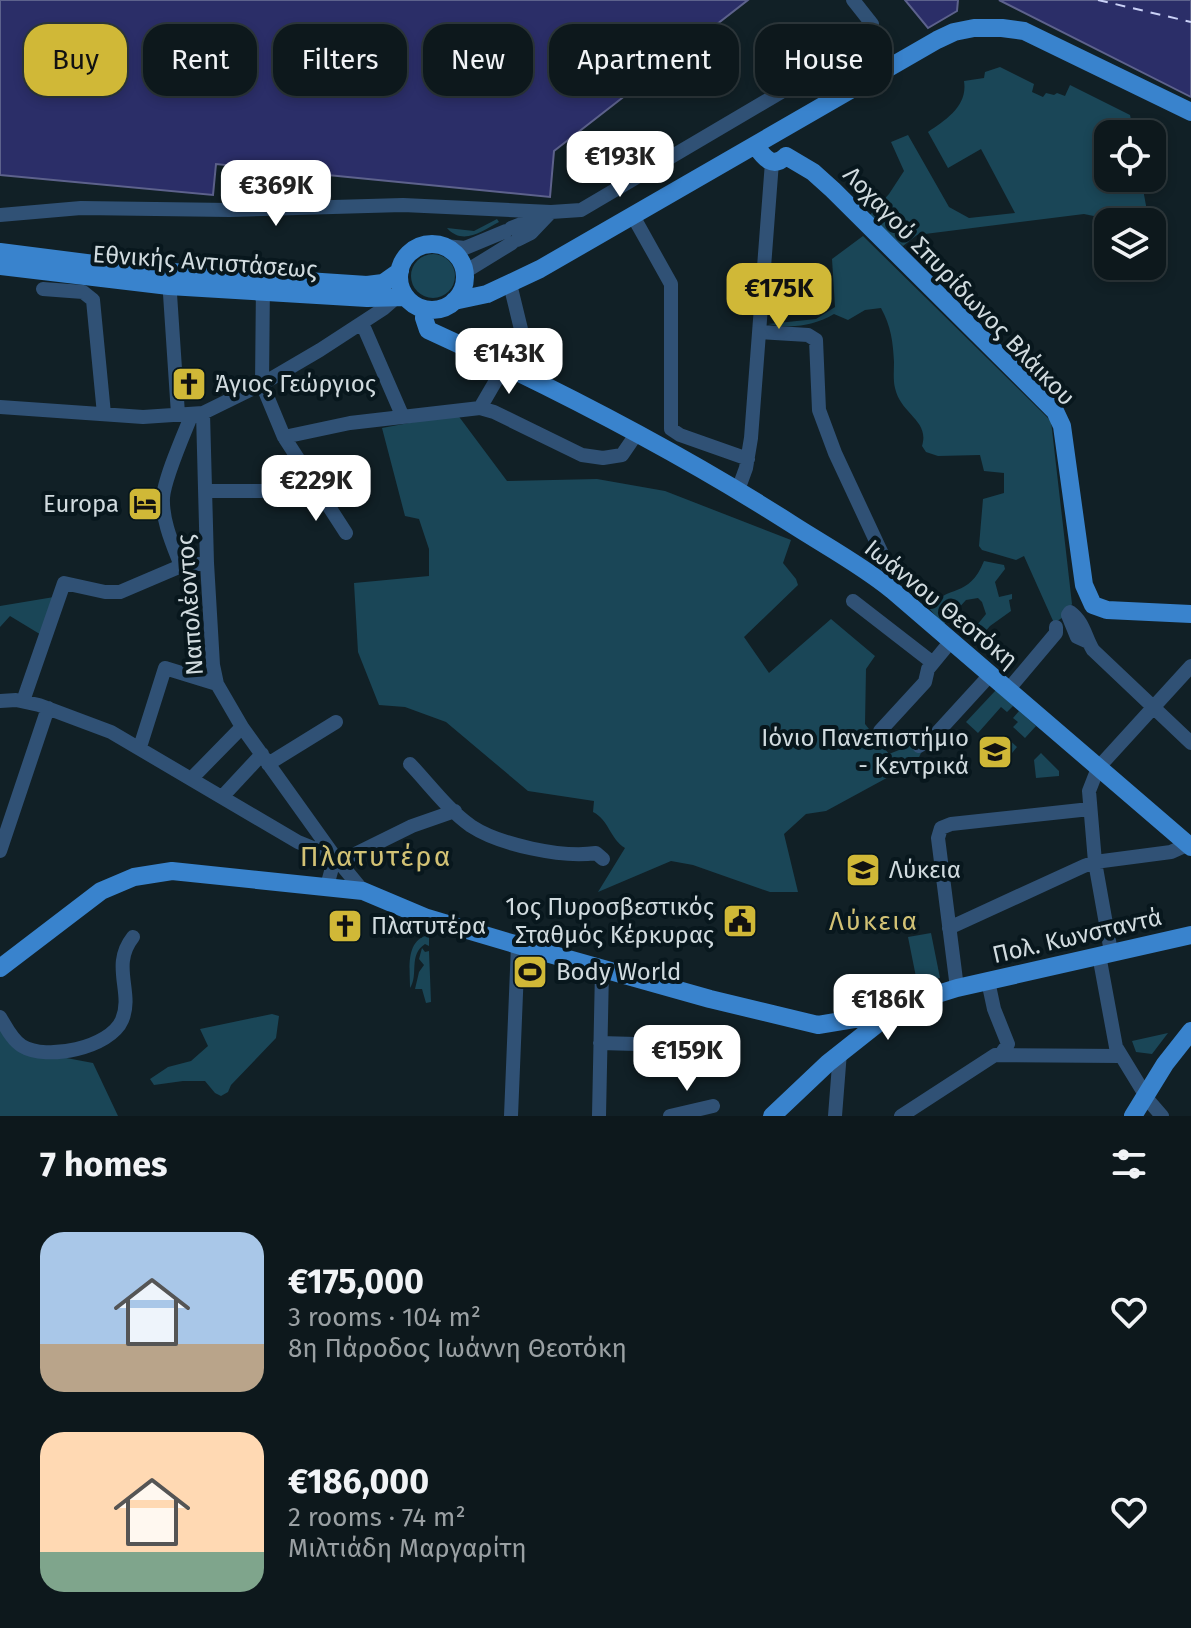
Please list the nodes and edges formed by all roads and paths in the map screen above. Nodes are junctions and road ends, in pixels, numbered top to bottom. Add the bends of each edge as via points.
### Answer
1 (853, 0) edge
2 (1191, 112) edge
3 (781, 131) junction
4 (756, 146) junction
5 (779, 159) junction
6 (551, 212) junction
7 (0, 215) edge
8 (633, 216) junction
9 (511, 236) junction
10 (445, 246) junction
11 (0, 252) edge
12 (0, 266) edge
13 (465, 266) junction
14 (400, 271) junction
15 (83, 277) junction
16 (169, 279) junction
17 (263, 285) junction
18 (506, 286) junction
19 (43, 289) dead end
20 (402, 297) junction
21 (454, 301) junction
22 (429, 310) junction
23 (362, 323) junction
24 (760, 332) junction
25 (528, 358) dead end
26 (505, 365) junction
27 (262, 384) junction
28 (0, 407) edge
29 (480, 408) junction
30 (191, 413) junction
31 (104, 414) junction
32 (402, 415) junction
33 (637, 433) junction
34 (284, 437) junction
35 (748, 459) junction
36 (738, 490) junction
37 (205, 491) junction
38 (317, 491) junction
39 (346, 533) dead end
40 (207, 563) junction
41 (181, 566) junction
42 (892, 590) junction
43 (853, 601) dead end
44 (1191, 614) edge
45 (1056, 627) dead end
46 (951, 641) junction
47 (1088, 642) dead end
48 (933, 663) junction
49 (1191, 666) edge
50 (990, 675) junction
51 (217, 684) junction
52 (1008, 690) junction
53 (0, 701) edge
54 (23, 701) junction
55 (48, 708) junction
56 (1153, 708) junction
57 (336, 722) dead end
58 (242, 727) junction
59 (880, 731) dead end
60 (1191, 743) edge
61 (919, 746) dead end
62 (140, 747) junction
63 (265, 759) junction
64 (410, 764) dead end
65 (1098, 768) junction
66 (192, 778) junction
67 (222, 797) junction
68 (1090, 809) junction
69 (455, 811) junction
70 (1190, 845) edge
71 (0, 851) edge
72 (603, 859) dead end
73 (337, 860) junction
74 (1095, 862) junction
75 (327, 886) junction
76 (363, 891) junction
77 (949, 928) junction
78 (1191, 935) edge
79 (133, 937) dead end
80 (518, 945) junction
81 (1105, 953) junction
82 (0, 968) edge
83 (602, 970) junction
84 (988, 981) junction
85 (957, 988) junction
86 (881, 1012) junction
87 (0, 1017) edge
88 (842, 1021) junction
89 (1191, 1031) edge
90 (600, 1043) junction
91 (708, 1046) dead end
92 (844, 1049) junction
93 (1001, 1054) junction
94 (1120, 1056) junction
95 (1145, 1095) junction
96 (713, 1106) dead end
97 (511, 1116) edge
98 (599, 1116) edge
99 (670, 1116) edge
100 (772, 1116) edge
101 (835, 1116) edge
102 (901, 1116) edge
103 (1133, 1116) edge
104 (1162, 1116) edge

1 - 6 street via 872,24 866,42 590,206
2 - 3 main road via 1028,33 981,27 937,40
3 - 4 main road
3 - 5 main road via 788,146
4 - 5 main road, Λοχαγού Σπυρίδωνος Βλάικου via 766,160
4 - 8 main road
5 - 24 street
5 - 44 main road, Λοχαγού Σπυρίδωνος Βλάικου via 813,172 833,190 1055,411 1063,432 1084,585 1093,605
6 - 7 street via 403,205 81,208
6 - 9 street via 531,233
8 - 18 main road
8 - 35 street via 671,284 671,429
9 - 10 street via 465,248
9 - 13 street
10 - 13 main road
10 - 14 main road, Εθνικής Αντιστάσεως via 415,249
11 - 15 main road, Εθνικής Αντιστάσεως
12 - 15 main road, Εθνικής Αντιστάσεως
13 - 18 main road via 482,284
13 - 21 main road via 462,291
14 - 17 main road, Εθνικής Αντιστάσεως via 375,285
14 - 20 main road
15 - 16 main road, Εθνικής Αντιστάσεως
15 - 19 street
15 - 31 street via 95,305
16 - 17 main road, Εθνικής Αντιστάσεως
16 - 30 street, Ναπολέοντος
17 - 20 main road, Εθνικής Αντιστάσεως via 367,298
17 - 27 street
18 - 21 main road
18 - 25 street
20 - 22 main road
20 - 23 street
21 - 22 main road
22 - 26 main road, Ιωάννου Θεοτόκη via 424,318 428,330
23 - 27 street
23 - 32 street
24 - 35 street
24 - 42 street via 816,340 819,410 890,571
26 - 29 street
26 - 33 main road, Ιωάννου Θεοτόκη
27 - 30 street
27 - 34 street
28 - 31 street
29 - 32 street
29 - 33 street via 592,458 622,455
30 - 31 street
30 - 37 street, Ναπολέοντος
30 - 41 street via 163,496
32 - 34 street
33 - 36 main road, Ιωάννου Θεοτόκη
34 - 38 street
35 - 36 street
36 - 42 main road, Ιωάννου Θεοτόκη
37 - 38 street
37 - 40 street, Ναπολέοντος
38 - 39 street
40 - 41 street
40 - 51 street, Ναπολέοντος
41 - 54 street via 120,592 64,583
42 - 46 main road, Ιωάννου Θεοτόκη
43 - 48 street
45 - 52 street
46 - 48 street
46 - 50 main road, Ιωάννου Θεοτόκη
47 - 56 street
48 - 59 street via 925,682
49 - 56 street
50 - 52 main road, Ιωάννου Θεοτόκη
50 - 61 street
51 - 58 street, Ναπολέοντος
51 - 62 street via 165,668
52 - 65 main road, Ιωάννου Θεοτόκη
53 - 54 street
54 - 55 street
55 - 62 street
55 - 71 street
56 - 60 street
56 - 65 street
57 - 63 street
58 - 63 street, Ναπολέοντος
58 - 66 street
62 - 66 street
63 - 67 street
63 - 73 street, Ναπολέοντος
64 - 69 street
65 - 68 street via 1089,791
65 - 70 main road, Ιωάννου Θεοτόκη
66 - 67 street
67 - 73 street
68 - 74 street
68 - 77 street via 941,828
69 - 72 street via 478,830 506,841 568,855 596,853
69 - 73 street
70 - 74 street
73 - 75 street
73 - 76 street, Ναπολέοντος
74 - 77 street
74 - 81 street
75 - 76 main road, Πολ. Κωνσταντά
75 - 82 main road, Πολ. Κωνσταντά via 183,871 134,877 92,896
76 - 80 main road, Πολ. Κωνσταντά via 427,918
77 - 85 street
78 - 81 main road, Πολ. Κωνσταντά
79 - 87 street via 123,960 122,1020 104,1038 47,1053 21,1045
80 - 83 main road, Πολ. Κωνσταντά
80 - 97 street
81 - 84 main road, Πολ. Κωνσταντά
81 - 94 street via 1112,1035
83 - 88 main road, Πολ. Κωνσταντά via 804,1023
83 - 90 street
84 - 85 main road, Πολ. Κωνσταντά
84 - 93 street via 1008,1044
85 - 86 main road, Πολ. Κωνσταντά
86 - 88 main road, Πολ. Κωνσταντά
86 - 92 main road via 876,1025
88 - 92 main road via 847,1033
89 - 95 main road
90 - 91 street
90 - 98 street
92 - 100 main road
92 - 101 street
93 - 94 street
93 - 102 street
94 - 95 street
95 - 103 main road
95 - 104 street
96 - 99 street

